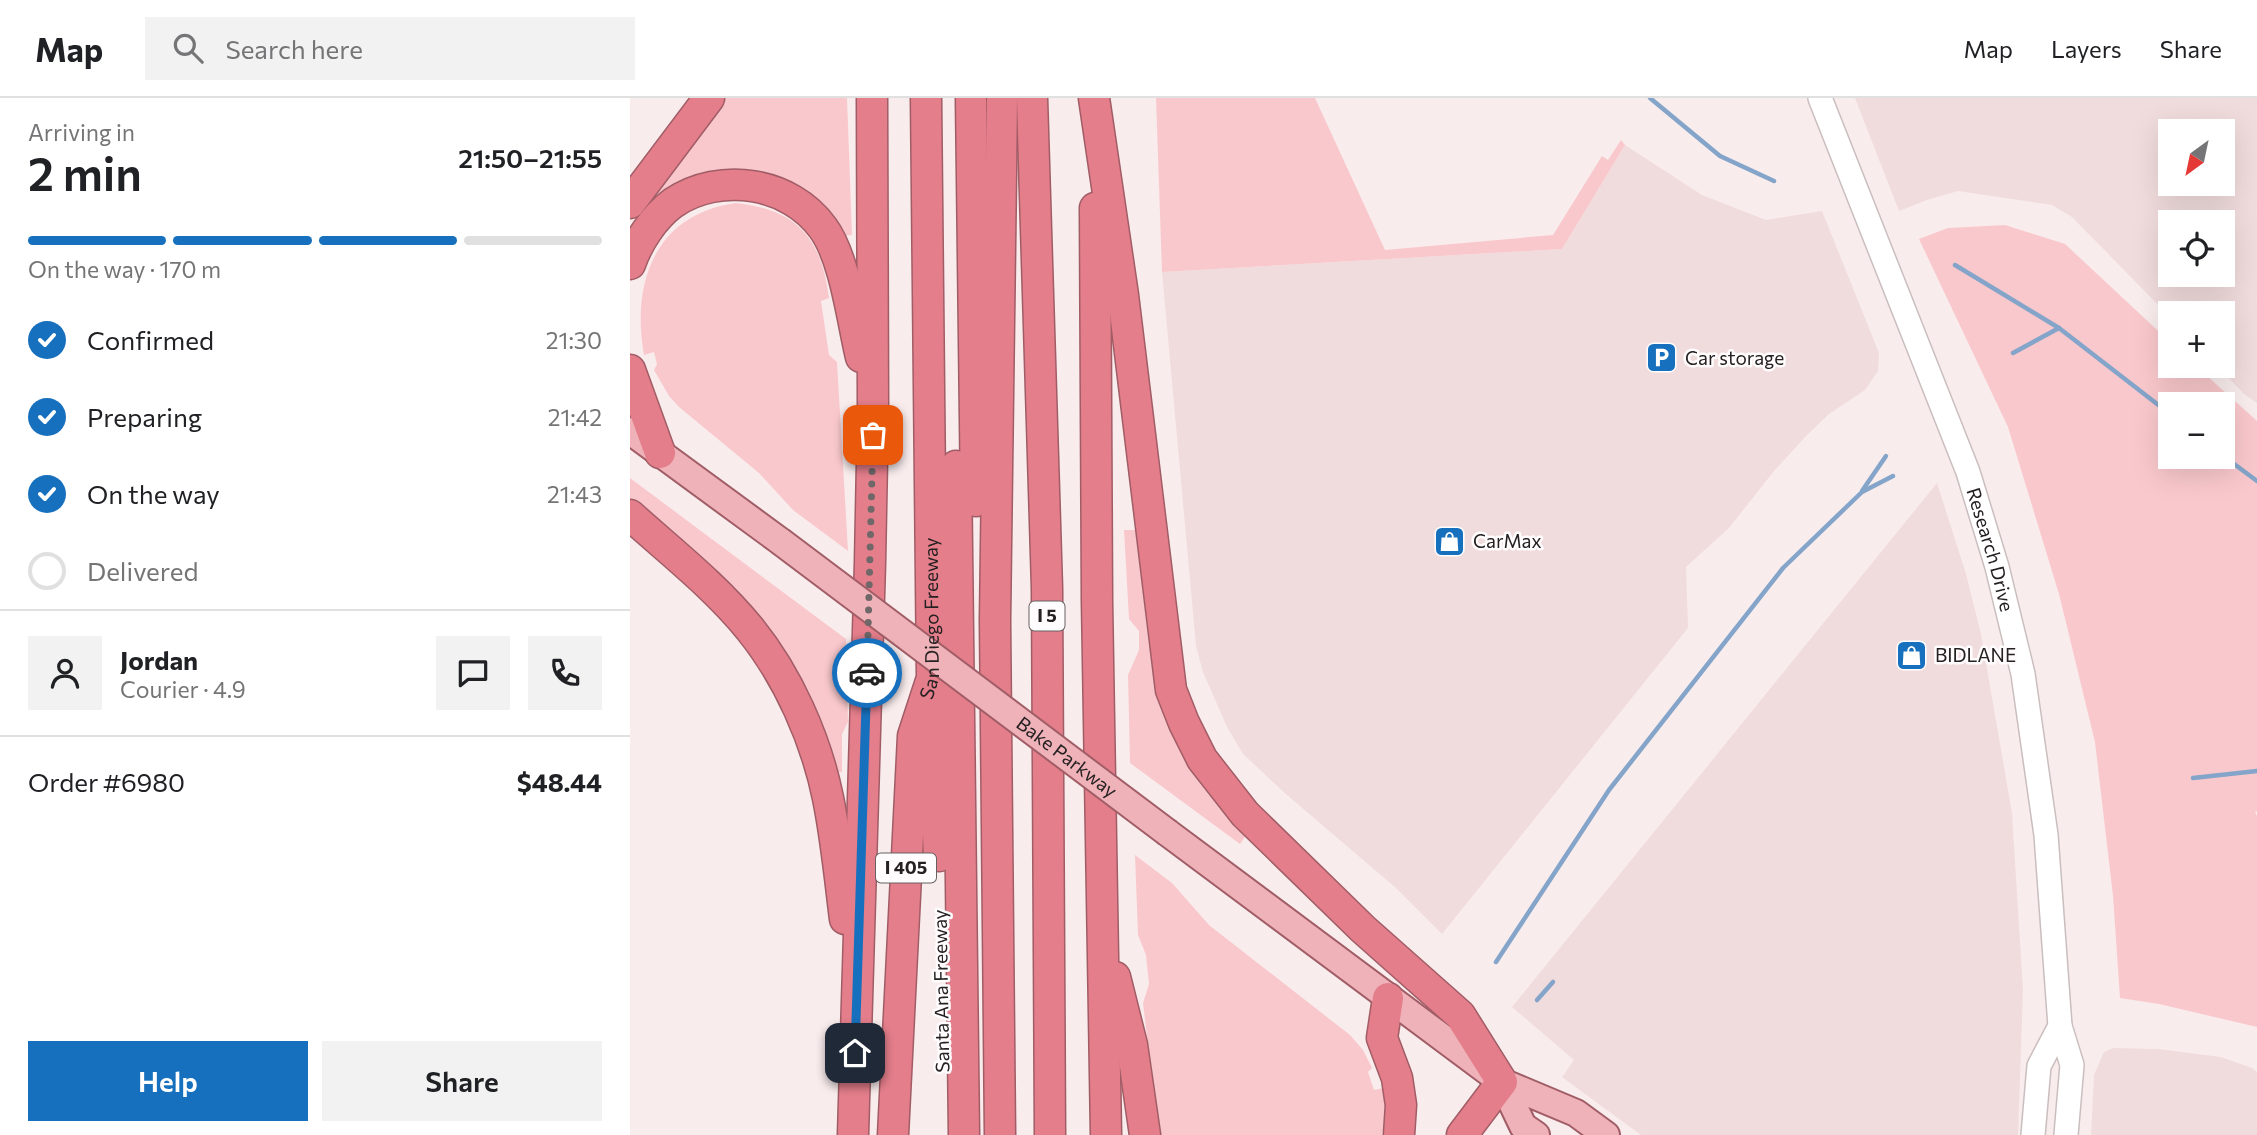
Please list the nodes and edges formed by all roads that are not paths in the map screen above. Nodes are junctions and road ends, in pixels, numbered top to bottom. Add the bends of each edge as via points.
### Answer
1 (709, 98) edge
2 (872, 98) edge
3 (926, 98) edge
4 (954, 98) edge
5 (971, 98) edge
6 (1002, 98) edge
7 (1032, 98) edge
8 (1094, 98) edge
9 (1820, 98) edge
10 (630, 202) edge
11 (630, 264) edge
12 (630, 370) edge
13 (873, 410) junction
14 (630, 430) edge
15 (660, 453) junction
16 (630, 515) edge
17 (932, 678) junction
18 (1102, 924) junction
19 (991, 996) junction
20 (1388, 998) junction
21 (856, 999) junction
22 (2060, 1026) junction
23 (1502, 1082) junction
24 (853, 1135) edge
25 (893, 1135) edge
26 (944, 1135) edge
27 (964, 1135) edge
28 (984, 1135) edge
29 (1000, 1135) edge
30 (1050, 1135) edge
31 (1106, 1135) edge
32 (1145, 1135) edge
33 (1399, 1135) edge
34 (1462, 1135) edge
35 (1536, 1135) edge
36 (1606, 1135) edge
37 (2033, 1135) edge
38 (2066, 1135) edge

1 - 10 highway
2 - 13 highway
3 - 17 highway, San Diego Freeway
4 - 27 highway
5 - 19 highway
6 - 19 highway
7 - 30 highway, I 5 via 1047,588
8 - 18 highway
8 - 23 highway via 1123,295 1167,664 1184,723 1202,759 1245,814 1460,1015
9 - 22 main road, Research Drive via 1968,472 2004,596 2023,674 2046,835
11 - 13 highway via 655,220 690,194 736,184 779,193 797,203 823,228 834,247
12 - 15 highway
13 - 21 highway
14 - 15 main road, Bake Parkway
15 - 20 main road, Bake Parkway, bridge
16 - 21 highway via 751,630 795,703 815,749 828,798
17 - 25 highway, San Diego Freeway / I 405 via 913,736
17 - 26 highway, Santa Ana Freeway
18 - 31 highway
18 - 32 highway via 1132,1045
19 - 28 highway
19 - 29 highway
20 - 23 main road, Bake Parkway
20 - 33 highway via 1382,1038 1397,1078
21 - 24 highway
22 - 37 main road via 2039,1066
22 - 38 main road, Research Drive via 2072,1065
23 - 34 highway
23 - 35 main road, Bake Parkway via 1523,1126
23 - 36 main road, Bake Parkway via 1576,1113

